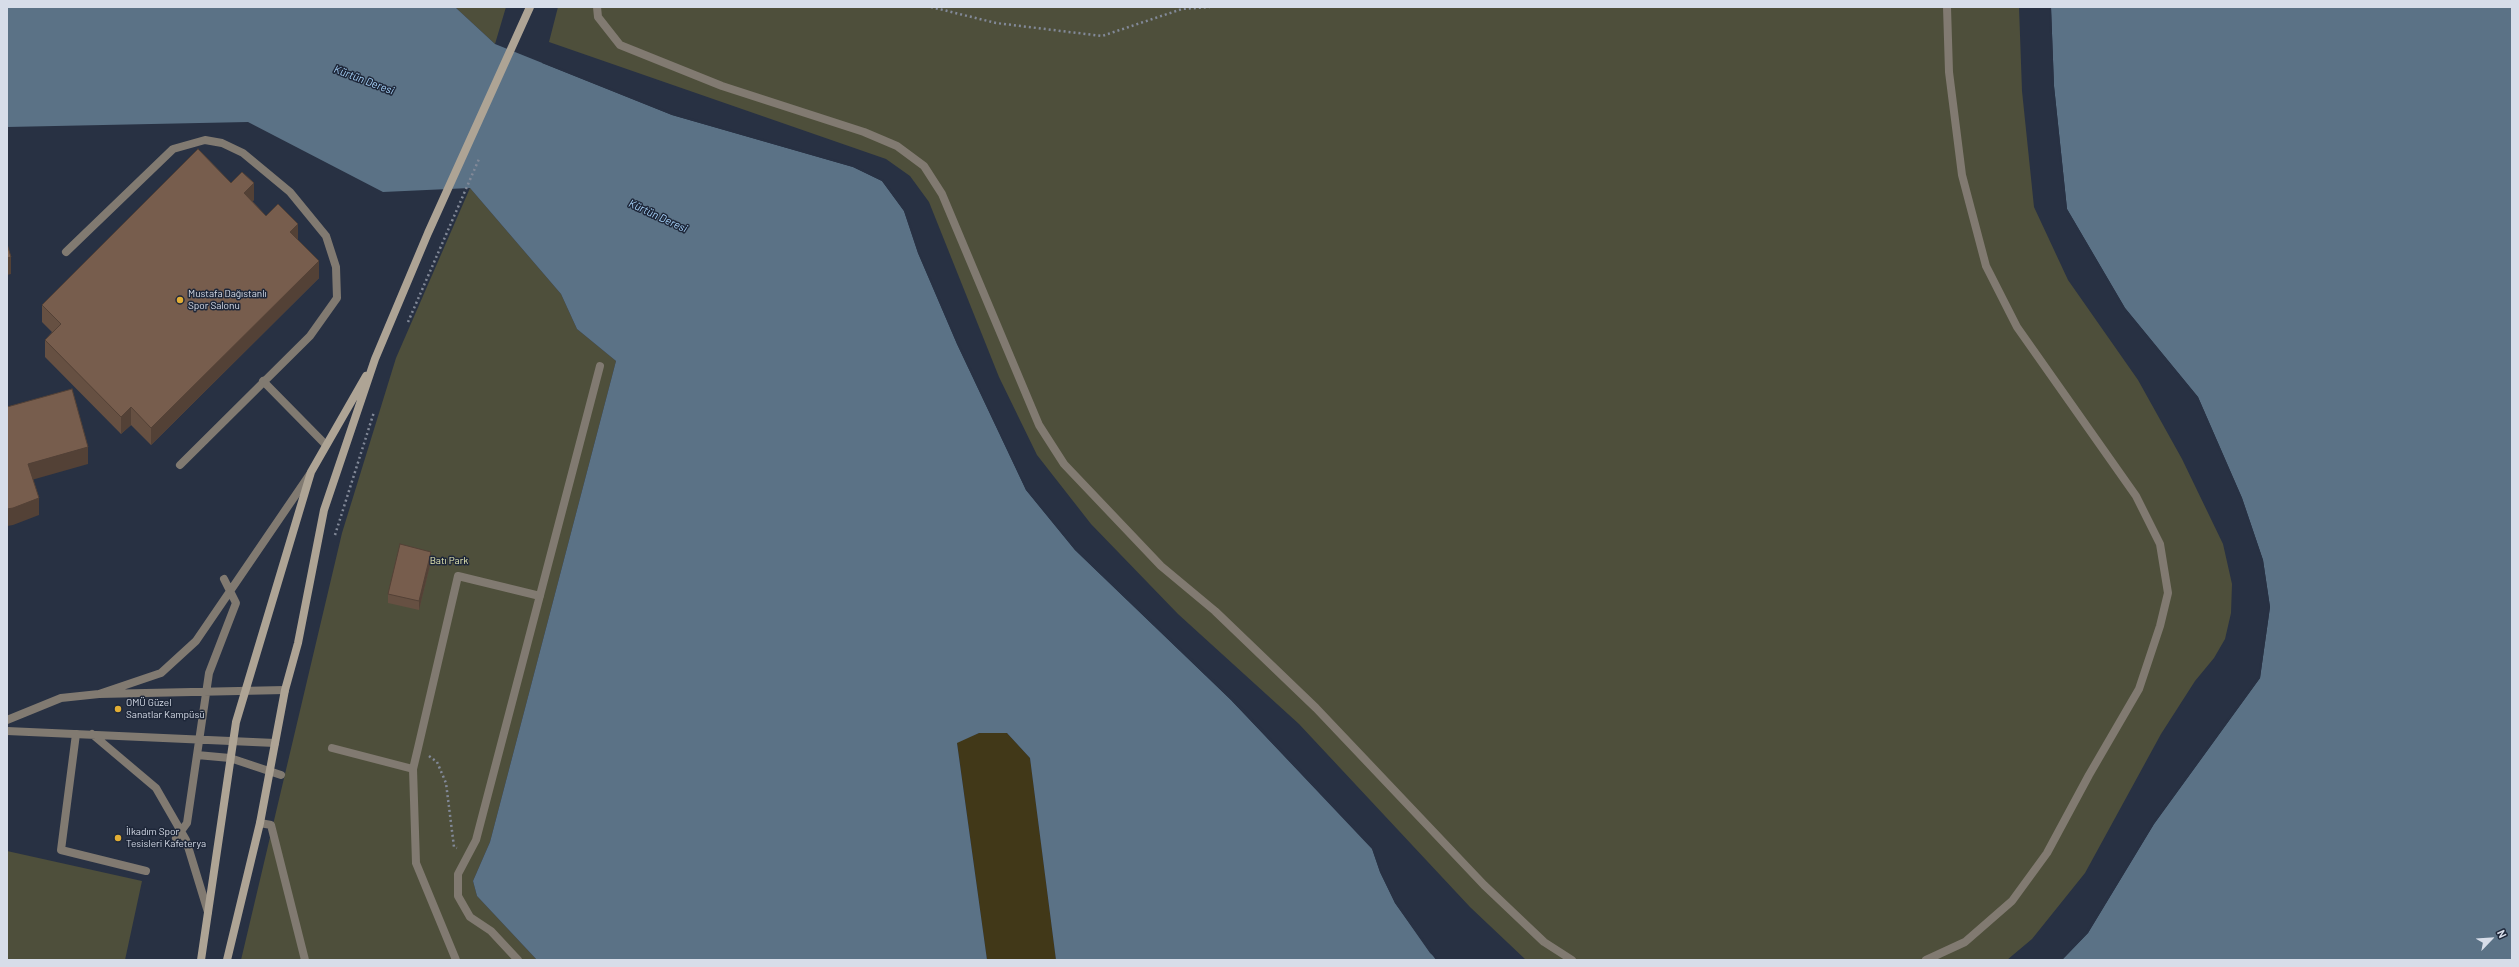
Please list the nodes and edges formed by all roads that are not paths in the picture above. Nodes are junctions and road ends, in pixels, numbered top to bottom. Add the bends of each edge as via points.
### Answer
1 (597, 7) edge
2 (1947, 7) edge
3 (529, 11) edge
4 (66, 252) dead end
5 (375, 360) junction
6 (600, 366) dead end
7 (263, 381) junction
8 (326, 445) junction
9 (180, 465) dead end
10 (311, 472) junction
11 (224, 579) dead end
12 (230, 591) junction
13 (540, 596) junction
14 (245, 690) junction
15 (285, 690) junction
16 (207, 691) junction
17 (99, 694) junction
18 (7, 720) edge
19 (7, 731) edge
20 (76, 734) junction
21 (92, 734) junction
22 (199, 739) junction
23 (233, 742) junction
24 (275, 743) junction
25 (332, 748) dead end
26 (197, 755) junction
27 (230, 758) junction
28 (413, 769) junction
29 (270, 771) junction
30 (281, 775) dead end
31 (260, 824) junction
32 (181, 831) junction
33 (176, 838) dead end
34 (146, 871) dead end
35 (208, 913) junction
36 (201, 960) edge
37 (227, 960) edge
38 (305, 960) edge
39 (456, 960) edge
40 (518, 960) edge
41 (1572, 960) edge
42 (1926, 960) edge

1 - 41 street via 598,17 620,44 722,86 864,132 897,146 924,166 942,194 1039,425 1064,464 1161,566 1215,611 1316,708 1484,885 1544,942
2 - 42 street via 1949,72 1962,175 1986,266 2017,327 2136,496 2160,544 2168,592 2160,626 2139,689 2089,774 2047,853 2012,900 1965,942
3 - 5 main road via 428,233
4 - 7 street via 173,149 205,140 222,142 243,153 290,192 326,236 336,267 337,298 310,336
5 - 8 main road
5 - 15 main road via 324,510 298,643
6 - 13 street
7 - 8 street
7 - 9 street
8 - 10 main road
10 - 12 street
10 - 14 main road
11 - 12 street
12 - 16 street via 236,603 209,672
12 - 17 street via 196,641 161,673
13 - 28 street via 458,576
13 - 40 street via 476,840 458,874 458,896 470,917 491,931
14 - 15 street
14 - 16 street
14 - 23 main road
15 - 24 main road
16 - 17 street
16 - 22 street
17 - 18 street via 61,698
19 - 20 street
20 - 21 street
20 - 34 street via 62,850
21 - 22 street
21 - 32 street via 156,788
22 - 23 street
22 - 26 street
23 - 24 street
23 - 27 main road
24 - 29 main road
25 - 28 street
26 - 27 street
26 - 32 street via 187,823
27 - 29 street
27 - 35 main road
28 - 39 street via 416,863
29 - 30 street
29 - 31 main road
31 - 37 main road
31 - 38 street via 272,825
32 - 33 street
32 - 35 street via 198,875
35 - 36 main road

